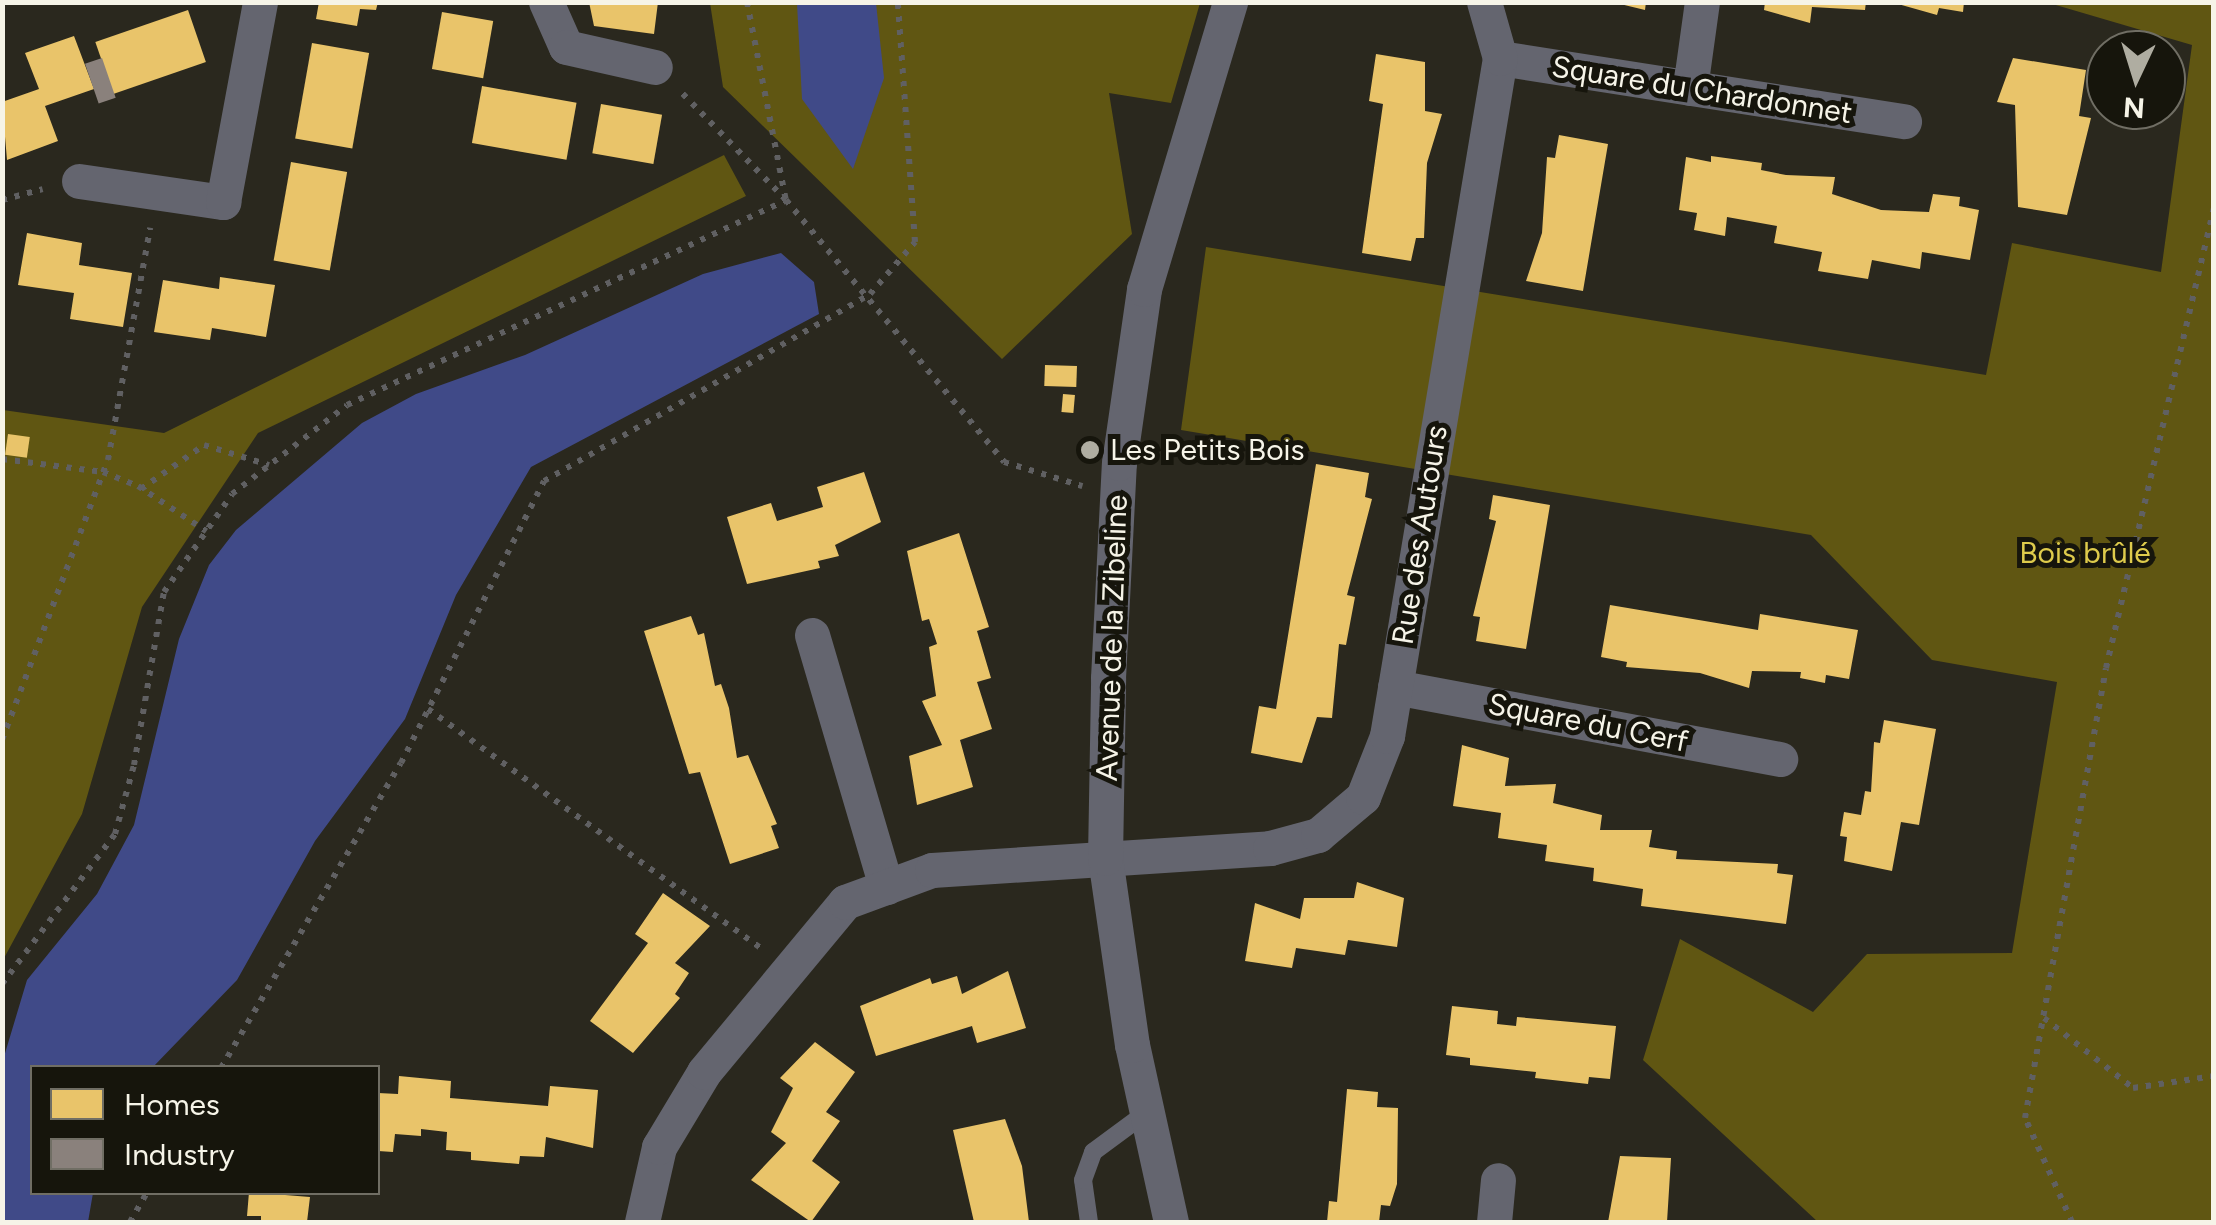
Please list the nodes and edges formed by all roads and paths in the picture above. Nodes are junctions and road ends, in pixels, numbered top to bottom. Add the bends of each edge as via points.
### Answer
1 (260, 2) edge
2 (546, 2) edge
3 (747, 2) edge
4 (898, 2) edge
5 (1230, 2) edge
6 (1484, 2) edge
7 (1702, 2) edge
8 (1500, 58) junction
9 (655, 66) joint
10 (1690, 88) junction
11 (1904, 121) dead end
12 (78, 181) dead end
13 (156, 192) junction
14 (786, 200) junction
15 (2214, 209) edge
16 (870, 294) junction
17 (2, 459) edge
18 (270, 465) junction
19 (103, 472) junction
20 (141, 489) junction
21 (1118, 498) junction
22 (206, 532) junction
23 (812, 636) dead end
24 (1395, 687) junction
25 (428, 709) junction
26 (2, 740) edge
27 (1780, 759) dead end
28 (1105, 858) junction
29 (886, 887) junction
30 (789, 969) junction
31 (2, 984) edge
32 (2044, 1018) junction
33 (223, 1065) edge
34 (2214, 1076) edge
35 (1147, 1112) junction
36 (1498, 1180) dead end
37 (146, 1195) edge
38 (130, 1222) edge
39 (642, 1222) edge
40 (1089, 1222) edge
41 (1171, 1222) edge
42 (1494, 1222) edge
43 (2072, 1222) edge

1 - 13 street via 223,202
2 - 9 street via 566,47
3 - 14 path
4 - 16 path via 915,242
5 - 21 street, Avenue de la Zibeline via 1144,288
6 - 8 street, Rue des Autours
7 - 10 street
8 - 10 street, Square du Chardonnet
8 - 24 street, Rue des Autours
9 - 14 path
10 - 11 street, Square du Chardonnet
12 - 13 street
13 - 19 path
14 - 16 path
14 - 18 path via 347,406
15 - 32 path via 2106,668
16 - 21 path via 1004,462
16 - 25 path via 544,481
17 - 19 path
18 - 20 path via 204,444
18 - 22 path via 232,494
19 - 20 path
19 - 26 path
20 - 22 path
21 - 28 street, Avenue de la Zibeline
22 - 31 path via 164,592 134,766 115,834
23 - 29 street
24 - 27 street, Square du Cerf
24 - 28 street, Rue des Autours via 1387,736 1363,797 1318,835 1270,848
25 - 30 path
25 - 33 path
28 - 29 street, Rue des Autours via 932,870
28 - 35 street, Avenue de la Zibeline
29 - 30 street, Rue des Autours via 845,902
30 - 39 street, Rue des Autours via 704,1072 659,1147
32 - 34 path via 2134,1088
32 - 43 path via 2026,1118
35 - 40 lane via 1093,1152 1082,1180
35 - 41 street, Avenue de la Zibeline
36 - 42 street
37 - 38 path

